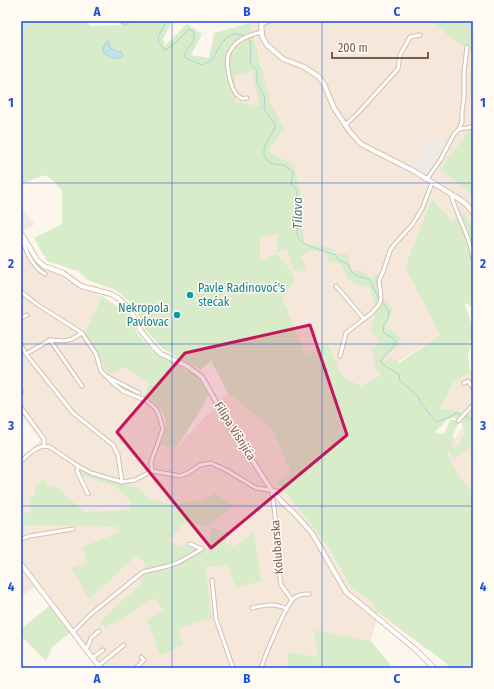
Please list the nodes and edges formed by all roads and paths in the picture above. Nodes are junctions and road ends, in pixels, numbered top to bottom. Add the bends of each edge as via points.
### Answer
1 (268, 21) edge
2 (261, 23) edge
3 (262, 32) junction
4 (420, 35) dead end
5 (467, 47) dead end
6 (247, 98) dead end
7 (345, 126) junction
8 (473, 127) edge
9 (459, 129) junction
10 (427, 180) junction
11 (432, 183) junction
12 (451, 194) junction
13 (473, 214) edge
14 (21, 234) edge
15 (473, 260) edge
16 (45, 274) dead end
17 (336, 286) dead end
18 (21, 292) edge
19 (27, 315) dead end
20 (21, 318) edge
21 (364, 319) junction
22 (82, 333) junction
23 (50, 340) junction
24 (21, 345) edge
25 (26, 354) junction
26 (340, 356) dead end
27 (106, 376) junction
28 (464, 383) dead end
29 (82, 386) dead end
30 (473, 388) edge
31 (139, 392) dead end
32 (473, 405) edge
33 (22, 409) dead end
34 (458, 421) dead end
35 (44, 445) junction
36 (21, 462) edge
37 (78, 466) junction
38 (152, 471) junction
39 (122, 482) junction
40 (272, 491) junction
41 (277, 491) dead end
42 (88, 494) dead end
43 (73, 529) dead end
44 (21, 539) edge
45 (190, 544) dead end
46 (21, 564) edge
47 (212, 580) dead end
48 (309, 594) dead end
49 (292, 600) junction
50 (252, 608) dead end
51 (287, 609) junction
52 (99, 631) dead end
53 (73, 632) junction
54 (124, 645) dead end
55 (85, 649) junction
56 (104, 650) dead end
57 (141, 657) dead end
58 (92, 658) junction
59 (99, 667) edge
60 (136, 668) edge
61 (233, 668) edge
62 (261, 668) edge
63 (434, 668) edge

1 - 2 street
2 - 3 main road
3 - 6 street via 246,37 229,51 230,81 240,98
3 - 7 main road via 265,42 274,52 283,59 308,69 322,81
4 - 7 street via 410,36 400,55 398,69
5 - 9 street via 462,122
7 - 10 main road via 361,144
8 - 9 street
9 - 10 street
10 - 11 main road
11 - 12 main road
11 - 21 street via 422,209 390,251 380,278 380,302
12 - 13 main road via 466,204
12 - 15 street via 469,239
14 - 16 street via 28,256
14 - 40 main road, Filipa Višnjića via 37,260 44,266 63,273 81,286 118,298 130,309 140,331 161,354 197,372
17 - 21 street
18 - 22 street
19 - 20 street
21 - 26 street via 346,333
22 - 23 street via 64,341
22 - 27 street
23 - 25 street
23 - 29 street
24 - 25 street
25 - 39 street via 74,413 113,445 118,455
27 - 31 street
27 - 38 street via 123,391 152,405 159,415 162,429 151,462
28 - 30 street via 468,381
32 - 34 street
33 - 35 street via 44,438
35 - 36 street
35 - 37 street
37 - 39 street via 91,473
37 - 42 street via 77,471
38 - 39 street via 135,480
38 - 40 street, Filipa Višnjića via 180,476 200,465 211,463 256,488
40 - 41 street, Filipa Višnjića
40 - 49 street, Kolubarska via 281,585
40 - 63 main road via 312,533 351,597 415,649
43 - 44 street
45 - 53 street via 202,549 179,562 143,572
46 - 53 main road
47 - 61 street via 216,619
48 - 49 street via 298,595
49 - 51 street
50 - 51 street via 270,605
51 - 62 street
52 - 55 street via 91,638
53 - 55 main road
54 - 59 street
55 - 58 main road
56 - 58 street
57 - 60 street via 144,660
58 - 59 main road

